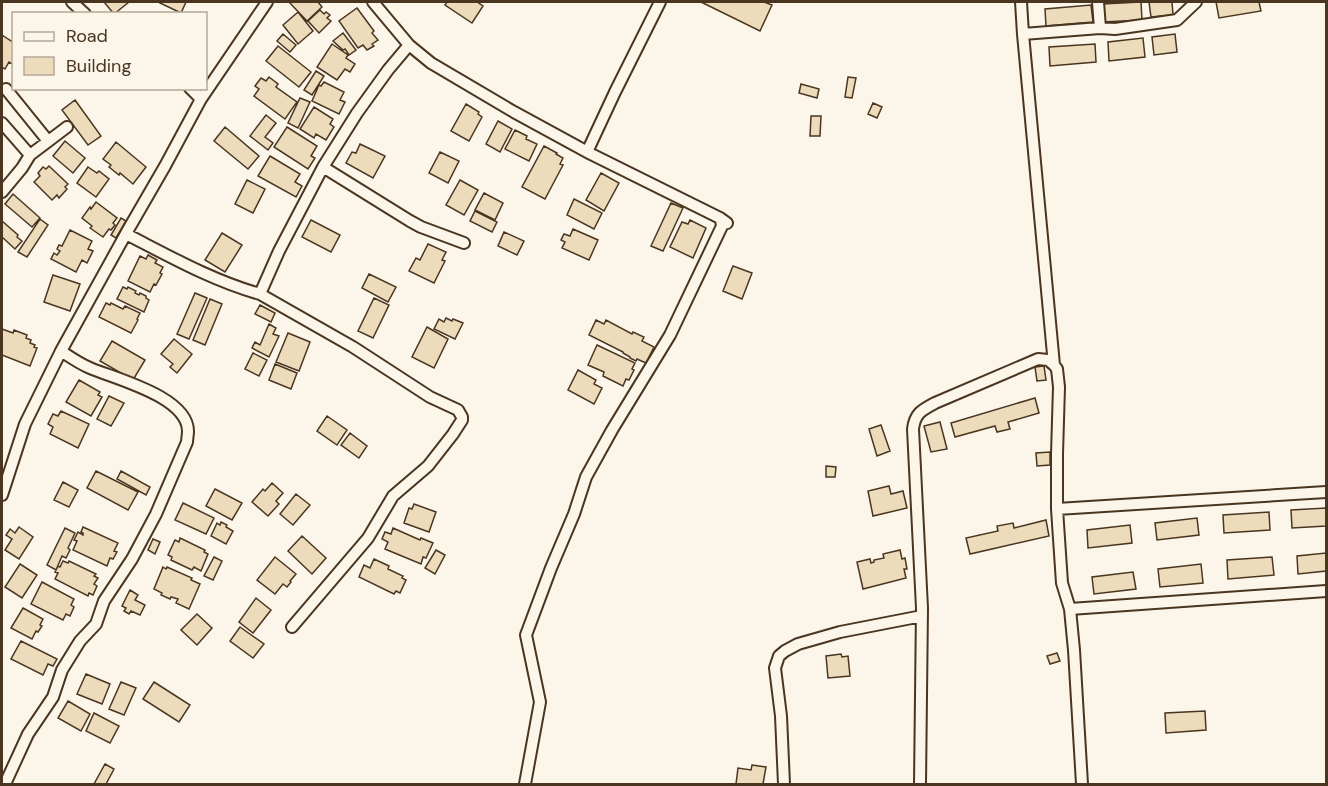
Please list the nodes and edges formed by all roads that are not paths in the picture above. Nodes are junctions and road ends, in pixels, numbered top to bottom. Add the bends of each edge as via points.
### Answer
1 (267, 2) edge
2 (374, 2) edge
3 (660, 2) edge
4 (1021, 2) edge
5 (1098, 2) edge
6 (1196, 2) edge
7 (1100, 28) junction
8 (1023, 34) junction
9 (409, 45) junction
10 (7, 89) edge
11 (192, 90) edge
12 (201, 99) junction
13 (2, 123) edge
14 (67, 127) dead end
15 (48, 141) junction
16 (587, 152) junction
17 (30, 155) junction
18 (323, 167) junction
19 (2, 192) edge
20 (126, 234) junction
21 (464, 243) dead end
22 (260, 294) junction
23 (61, 351) junction
24 (1054, 365) junction
25 (1326, 492) edge
26 (2, 495) edge
27 (1058, 509) junction
28 (1326, 591) edge
29 (1070, 609) junction
30 (922, 616) junction
31 (292, 627) dead end
32 (5, 784) edge
33 (525, 784) edge
34 (784, 784) edge
35 (920, 784) edge
36 (1082, 784) edge

1 - 12 street
2 - 9 street
3 - 16 street
4 - 8 street
5 - 7 street
6 - 7 street via 1177,20
7 - 8 street
8 - 24 street
9 - 16 street via 430,63
9 - 18 street via 357,113
10 - 15 street
11 - 12 street
12 - 20 street
13 - 17 street
14 - 15 street
15 - 17 street
16 - 33 street via 727,223 721,220 722,226 670,335 586,477 526,635 540,702
17 - 19 street
18 - 21 street via 416,224
18 - 22 street
20 - 22 street via 203,272
20 - 23 street
22 - 31 street via 353,346 430,397 459,410 462,417 428,466 393,496 368,538
23 - 26 street via 25,424
23 - 32 street via 88,367 153,392 178,410 187,424 187,442 156,514 104,601 96,624 62,670 53,697 28,734
24 - 27 street via 1059,387
24 - 30 street via 1038,359 935,403 914,419
25 - 27 street
27 - 29 street via 1062,583
28 - 29 street
29 - 36 street
30 - 34 street via 840,632 798,644 779,656 775,668
30 - 35 street

